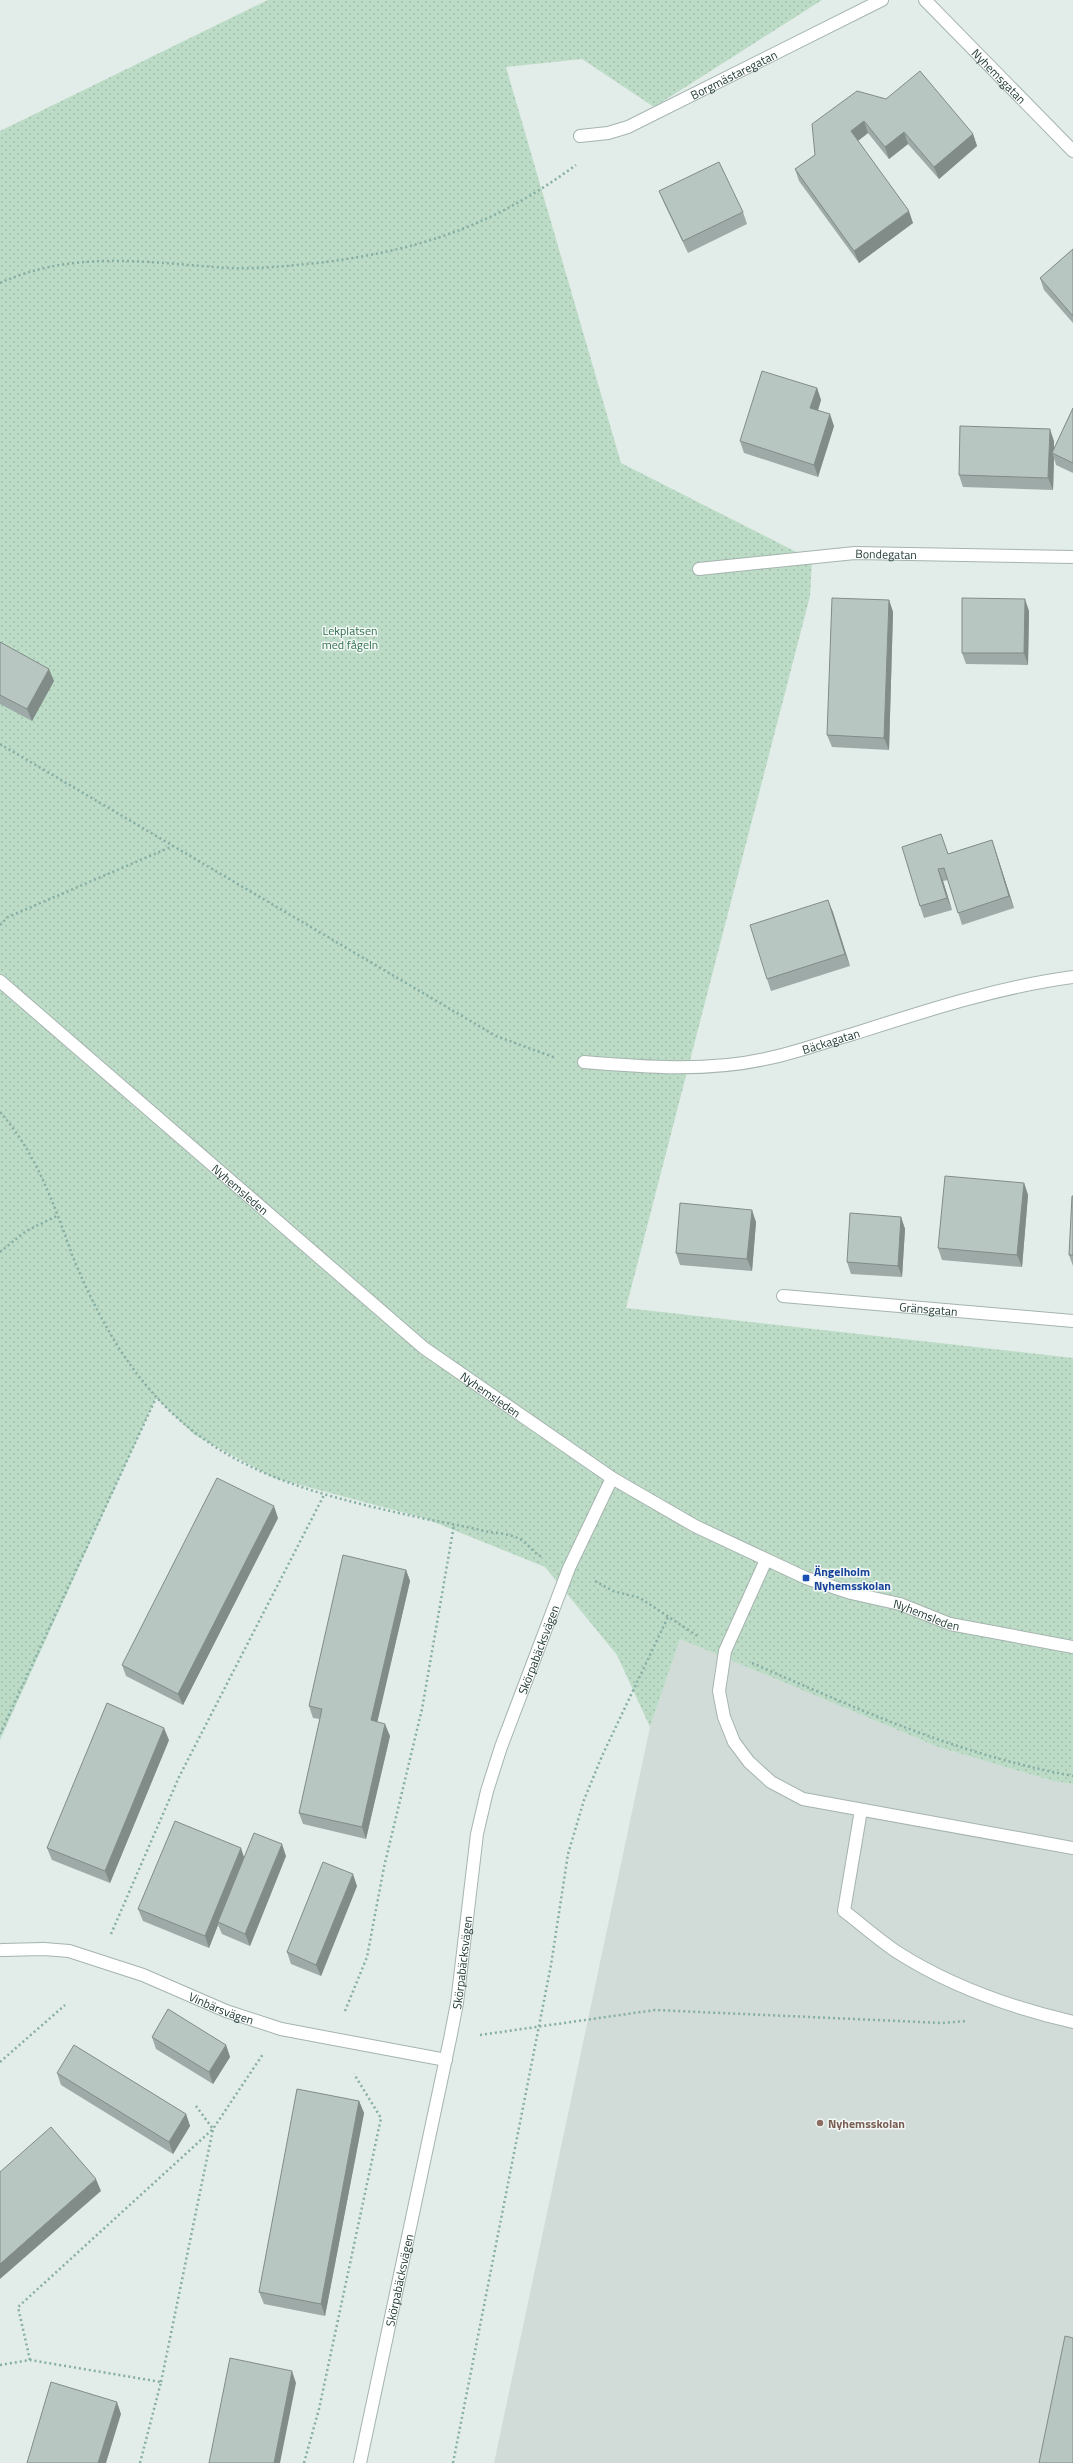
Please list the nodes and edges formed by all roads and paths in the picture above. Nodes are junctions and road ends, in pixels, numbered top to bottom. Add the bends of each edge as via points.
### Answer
1 (882, 0) edge
2 (925, 0) edge
3 (608, 134) junction
4 (580, 136) dead end
5 (1073, 151) edge
6 (0, 283) edge
7 (1073, 557) edge
8 (699, 569) dead end
9 (0, 744) edge
10 (173, 846) junction
11 (0, 925) edge
12 (1073, 978) edge
13 (0, 981) edge
14 (584, 1062) joint
15 (0, 1112) edge
16 (59, 1214) junction
17 (0, 1252) edge
18 (783, 1296) dead end
19 (1073, 1321) edge
20 (156, 1398) junction
21 (612, 1478) junction
22 (324, 1495) junction
23 (454, 1525) junction
24 (766, 1560) junction
25 (569, 1568) junction
26 (668, 1618) junction
27 (1073, 1648) edge
28 (725, 1651) junction
29 (0, 1734) edge
30 (1073, 1776) edge
31 (861, 1810) junction
32 (1073, 1848) edge
33 (2, 1950) dead end
34 (100, 1961) junction
35 (65, 2005) dead end
36 (971, 2020) dead end
37 (1073, 2022) edge
38 (539, 2026) junction
39 (280, 2029) junction
40 (450, 2039) junction
41 (333, 2040) junction
42 (446, 2060) junction
43 (0, 2062) edge
44 (196, 2106) dead end
45 (213, 2129) junction
46 (30, 2360) junction
47 (0, 2365) edge
48 (161, 2382) junction
49 (140, 2463) edge
50 (304, 2463) edge
51 (360, 2463) edge
52 (453, 2463) edge

1 - 3 street, Borgmästaregatan via 646,118
2 - 5 street, Nyhemsgatan
3 - 4 street, Borgmästaregatan
3 - 6 path via 577,164 543,188 474,225 421,245 378,255 276,267 230,268 128,259 90,261 31,272
7 - 8 street, Bondegatan via 855,553
9 - 10 path
10 - 11 path via 8,917
10 - 14 path via 496,1036 559,1059
12 - 14 street, Bäckagatan via 1021,986 970,999 765,1059 688,1067 644,1067
13 - 21 street, Nyhemsleden via 424,1348
15 - 16 path via 34,1160
16 - 17 path via 26,1232
16 - 20 path via 73,1257 102,1319 127,1361
18 - 19 street, Gränsgatan
20 - 22 path via 195,1435 220,1450 274,1478
20 - 29 path
21 - 24 street, Nyhemsleden via 695,1526
21 - 25 street, Skörpabäcksvägen
22 - 23 path
22 - 34 path via 179,1777
23 - 25 path via 520,1538 539,1555
23 - 41 path via 422,1709 384,1867 367,1957
24 - 27 street, Nyhemsleden via 806,1578 851,1593 900,1604 950,1624
24 - 28 street
25 - 26 path via 613,1591 640,1598
25 - 40 street, Skörpabäcksvägen via 487,1791 477,1834 457,2003
26 - 28 path
26 - 38 path via 622,1711 584,1800 568,1854
28 - 30 path via 938,1741 989,1757
28 - 31 street via 719,1691 724,1717 734,1742 749,1762 771,1782 803,1799
31 - 32 street
31 - 37 street via 844,1911 897,1952 951,1981 1037,2014
33 - 34 street, Vinbärsvägen via 69,1951
34 - 39 street, Vinbärsvägen via 143,1975 226,2011
35 - 43 path
36 - 38 path via 942,2023 655,2010
38 - 40 path
38 - 52 path
39 - 41 street, Vinbärsvägen
39 - 45 path
40 - 42 street, Skörpabäcksvägen
41 - 42 street, Vinbärsvägen
41 - 50 path via 381,2118 319,2409
42 - 51 street, Skörpabäcksvägen
44 - 45 path
45 - 46 path via 18,2307
45 - 48 path
46 - 47 path
46 - 48 path
48 - 49 path

